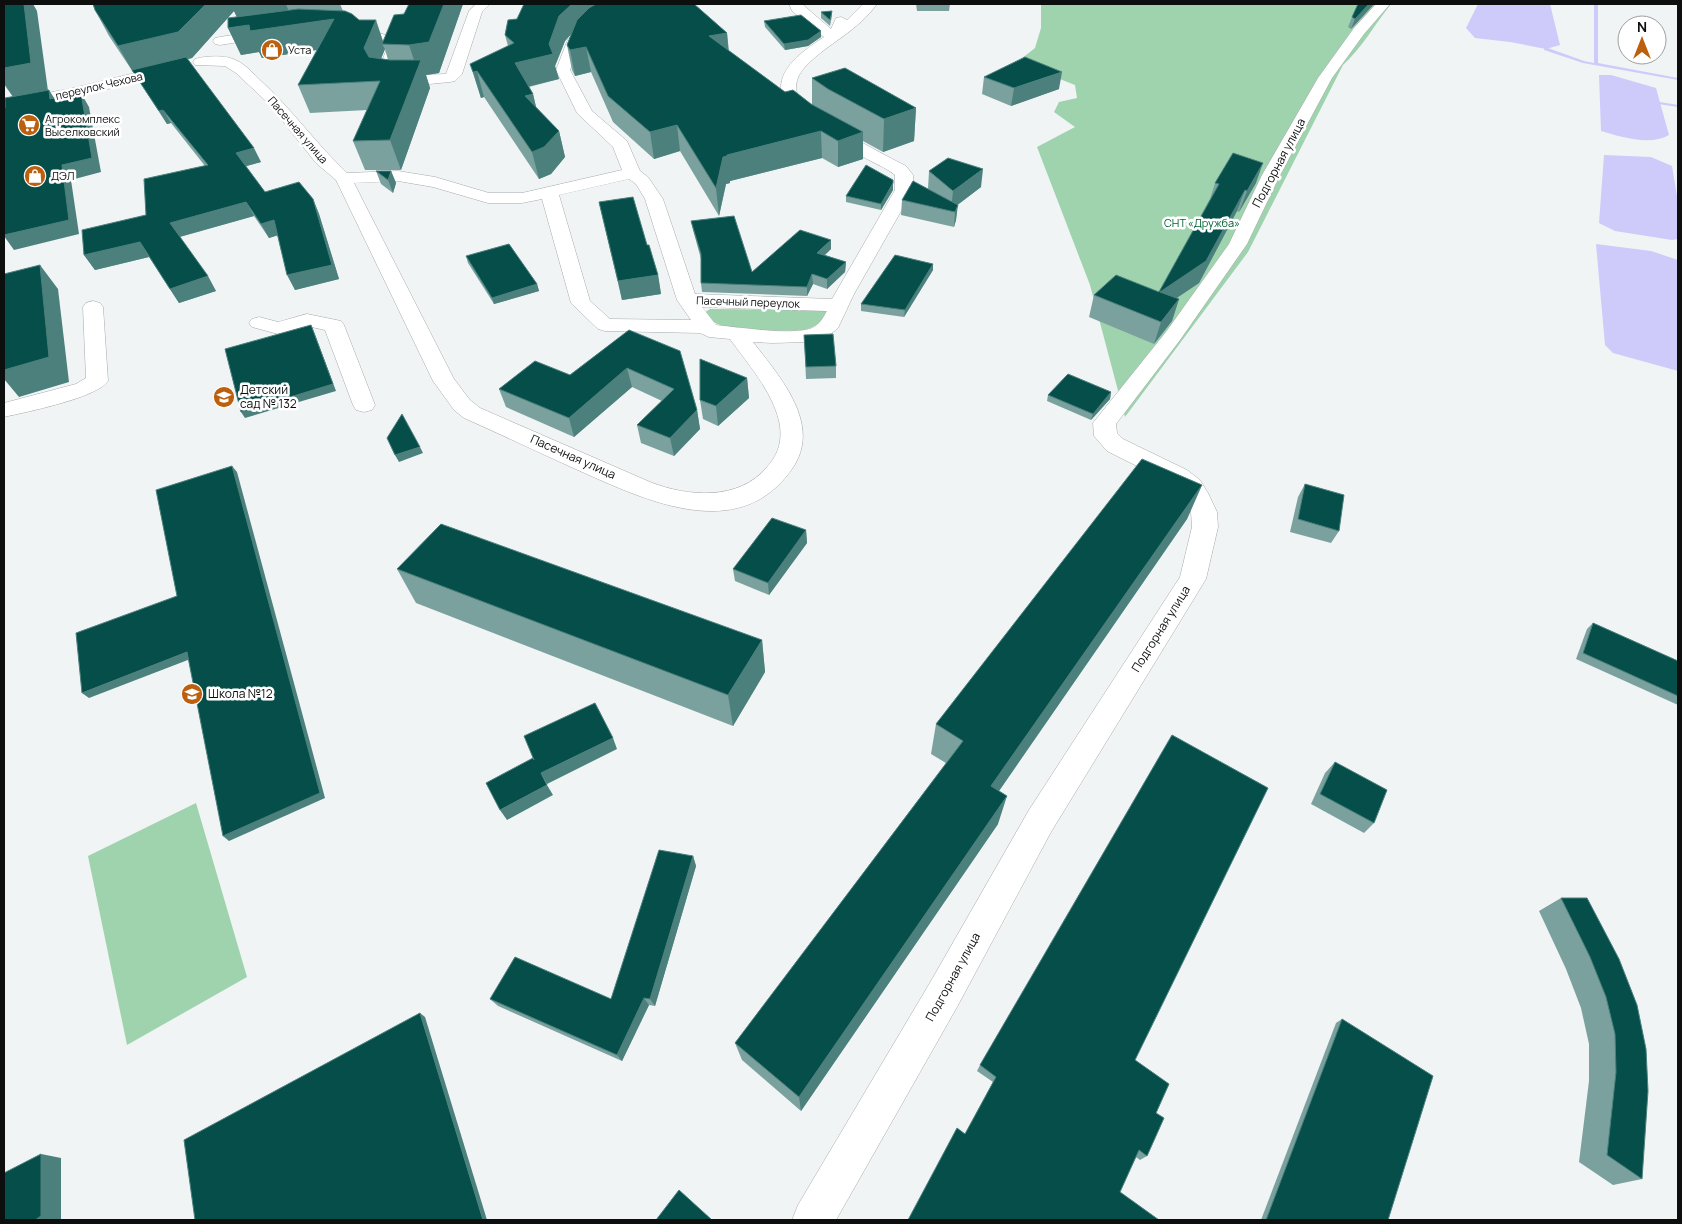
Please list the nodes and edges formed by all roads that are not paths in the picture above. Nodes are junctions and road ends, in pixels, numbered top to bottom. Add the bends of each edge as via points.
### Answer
1 (483, 4) edge
2 (625, 4) edge
3 (796, 4) edge
4 (870, 4) edge
5 (1383, 4) edge
6 (845, 12) dead end
7 (241, 21) edge
8 (284, 31) edge
9 (333, 31) edge
10 (834, 38) junction
11 (220, 41) junction
12 (200, 62) junction
13 (4, 106) edge
14 (632, 173) junction
15 (343, 178) junction
16 (549, 192) junction
17 (687, 300) junction
18 (840, 305) junction
19 (93, 307) dead end
20 (259, 323) dead end
21 (706, 327) junction
22 (737, 334) junction
23 (364, 405) dead end
24 (4, 410) edge
25 (813, 1220) edge

1 - 9 street via 476,11 455,74 441,79 386,80 383,76 395,49 394,44 380,36
2 - 14 street, Пасечный переулок via 587,28 574,42 563,70 585,113 621,145
3 - 10 street
4 - 10 street
5 - 25 street, Подгорная улица via 1325,78 1238,244 1173,336 1104,423 1106,436 1115,445 1178,476 1200,499 1205,527 1193,579 1040,821
6 - 10 street
7 - 11 street
8 - 11 street
10 - 18 street via 797,66 788,84 791,102 812,122 900,170 905,181 904,190
11 - 12 street
12 - 13 street, переулок Чехова
12 - 15 street, Пасечная улица via 228,62 241,70 274,101 322,159
14 - 16 street
14 - 17 street, Пасечный переулок via 654,198
15 - 16 street via 398,176 434,182 488,198 522,198
15 - 22 street, Пасечная улица via 444,381 462,405 472,413 662,496 698,503 728,500 756,492 776,475 790,452 790,418 778,394
16 - 21 street via 581,303 605,325
17 - 18 street, Пасечный переулок
17 - 21 street
18 - 22 street via 831,324 808,336
19 - 24 street via 97,381 84,389
20 - 23 street via 278,328 307,320 334,326
21 - 22 street

